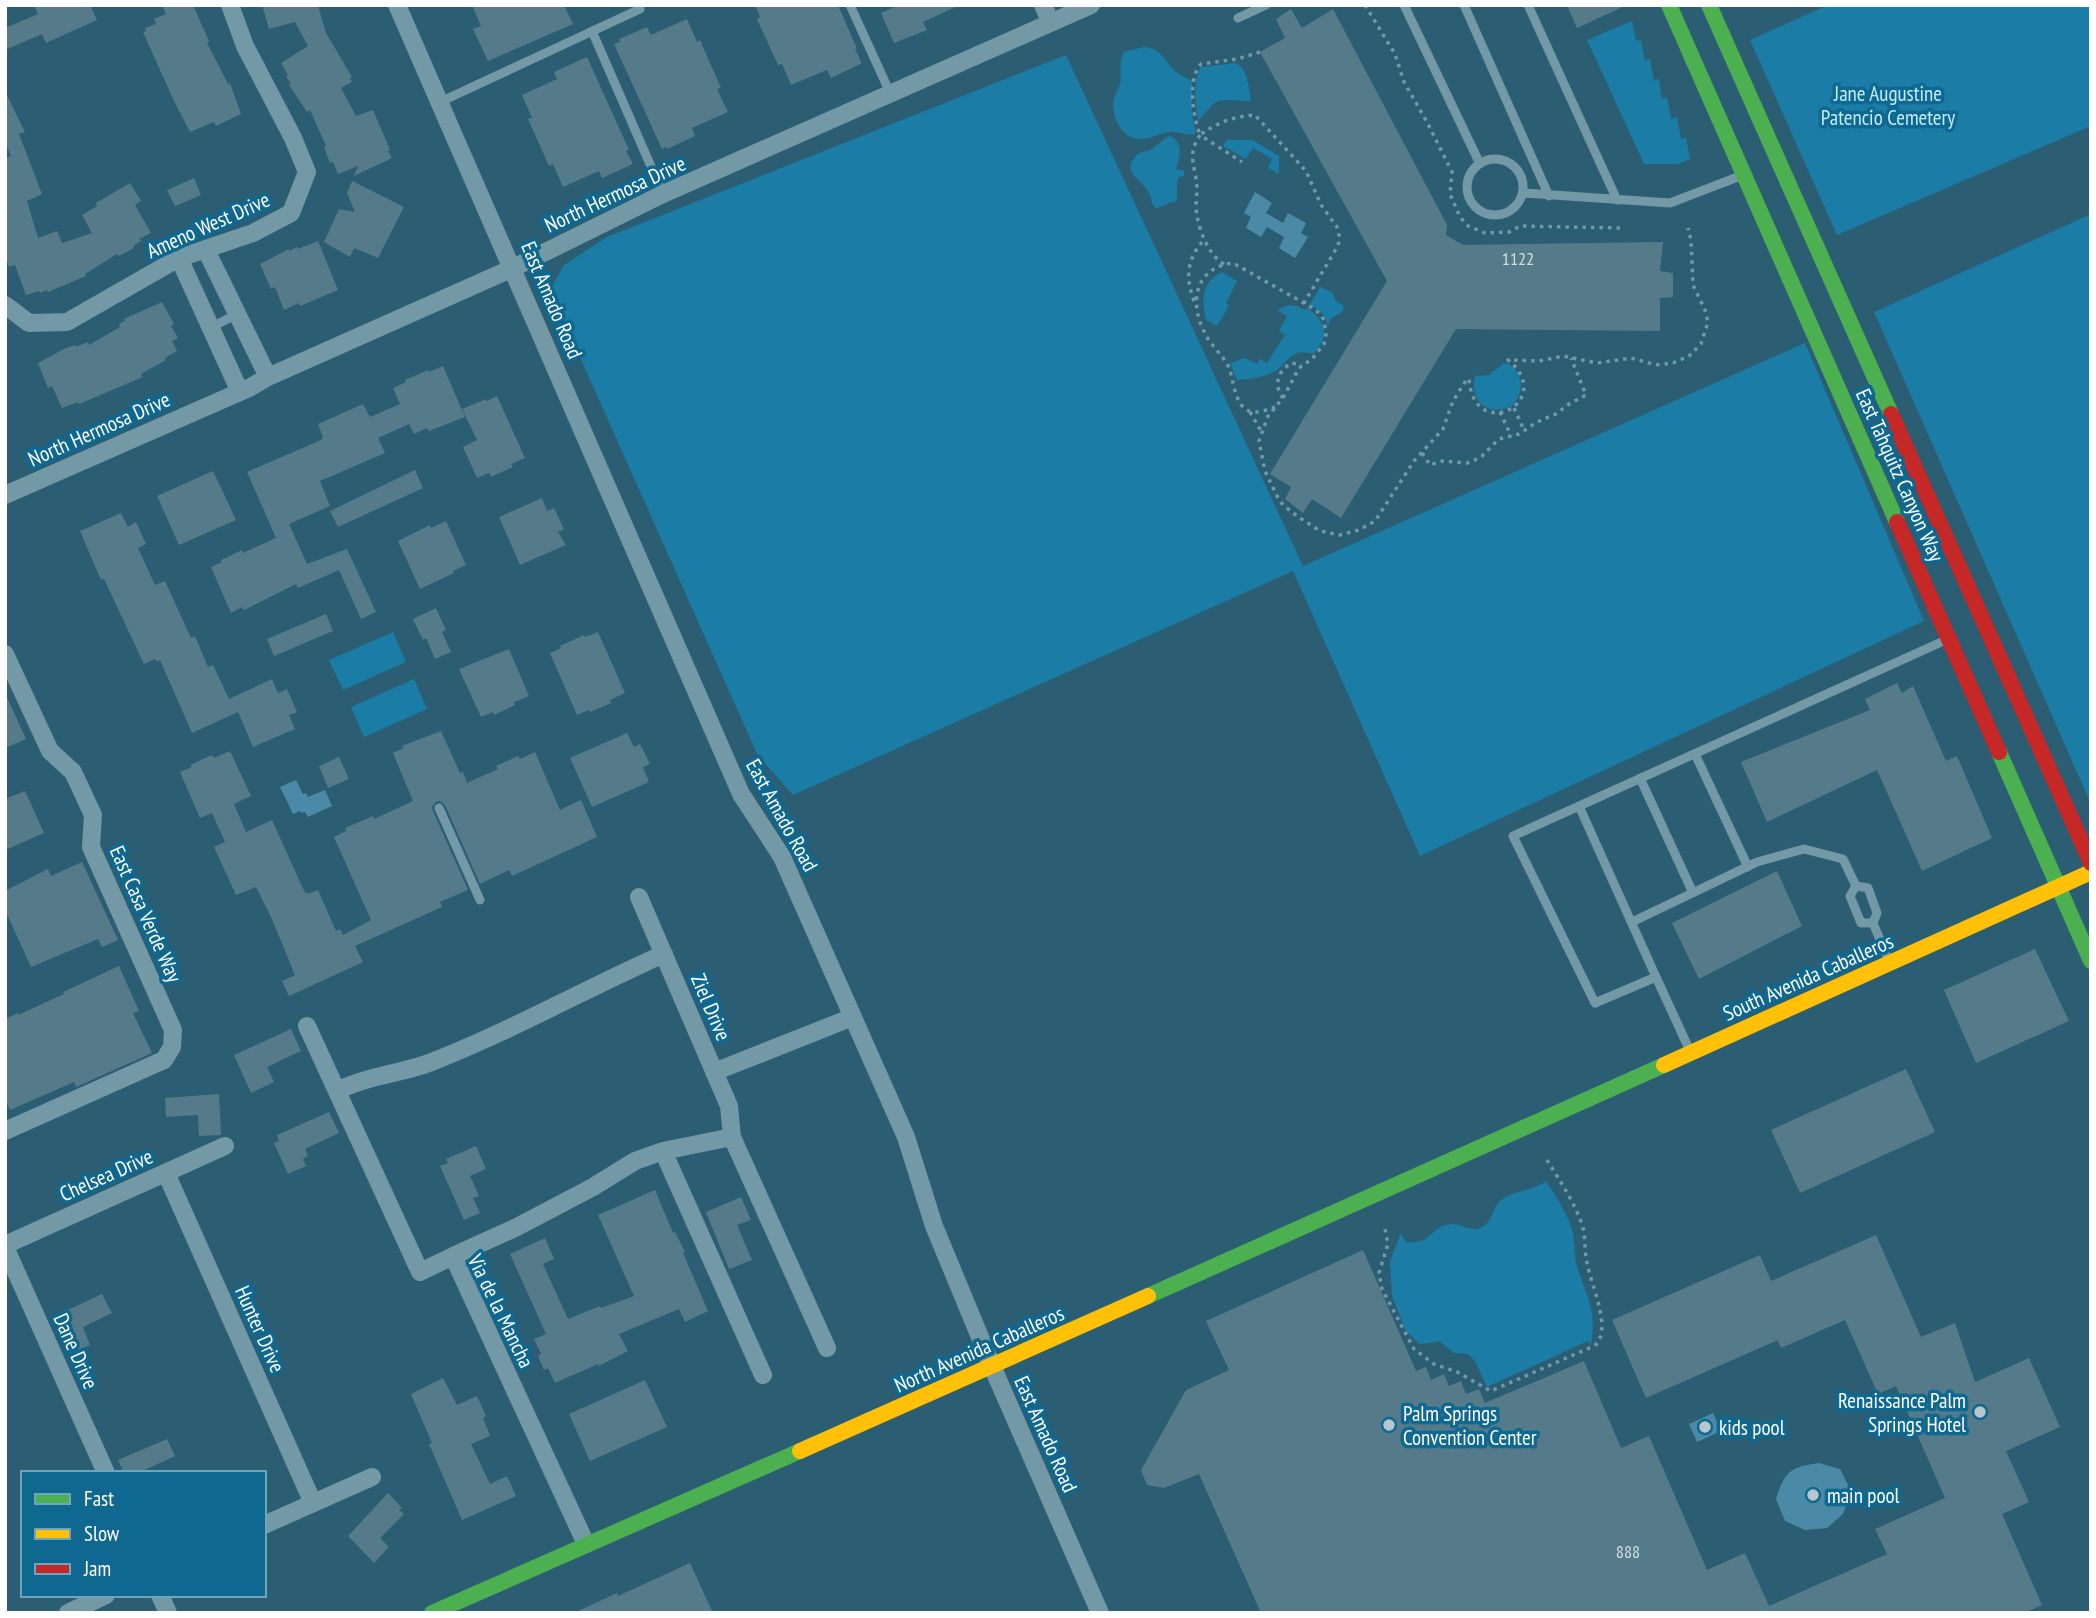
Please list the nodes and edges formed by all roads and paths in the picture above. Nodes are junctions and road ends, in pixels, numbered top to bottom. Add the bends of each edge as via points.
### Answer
1 (230, 5) edge
2 (397, 5) edge
3 (850, 5) edge
4 (1043, 5) edge
5 (1091, 5) edge
6 (1266, 5) edge
7 (1403, 5) edge
8 (1464, 5) edge
9 (1528, 5) edge
10 (1669, 5) edge
11 (1709, 5) edge
12 (640, 9) dead end
13 (1238, 18) dead end
14 (1051, 23) junction
15 (592, 31) junction
16 (1260, 52) dead end
17 (891, 95) junction
18 (440, 102) junction
19 (1200, 135) junction
20 (1242, 162) dead end
21 (1480, 164) junction
22 (1744, 174) junction
23 (1523, 193) junction
24 (663, 194) junction
25 (1549, 196) junction
26 (1617, 200) junction
27 (1689, 228) dead end
28 (1205, 239) junction
29 (206, 250) junction
30 (179, 258) junction
31 (1224, 264) junction
32 (513, 268) junction
33 (1304, 303) junction
34 (5, 305) edge
35 (1196, 306) junction
36 (237, 314) junction
37 (210, 328) junction
38 (1571, 358) junction
39 (1302, 366) junction
40 (268, 377) junction
41 (240, 392) junction
42 (1283, 398) junction
43 (1275, 407) junction
44 (1514, 408) junction
45 (1250, 412) junction
46 (1500, 412) junction
47 (1524, 430) junction
48 (1261, 432) junction
49 (1511, 436) junction
50 (1421, 453) junction
51 (5, 495) edge
52 (1949, 638) junction
53 (5, 654) edge
54 (1695, 754) junction
55 (1640, 778) junction
56 (1579, 806) junction
57 (439, 808) dead end
58 (2091, 863) edge
59 (1748, 867) junction
60 (2091, 872) edge
61 (1856, 886) junction
62 (2058, 887) junction
63 (1693, 893) junction
64 (639, 897) dead end
65 (480, 900) dead end
66 (1632, 922) junction
67 (1873, 923) junction
68 (664, 954) junction
69 (2091, 961) edge
70 (1890, 963) junction
71 (1657, 977) junction
72 (853, 1017) junction
73 (307, 1026) dead end
74 (1691, 1053) junction
75 (714, 1072) junction
76 (337, 1091) junction
77 (1542, 1121) joint
78 (5, 1131) edge
79 (732, 1137) junction
80 (225, 1146) dead end
81 (663, 1151) junction
82 (1545, 1157) dead end
83 (166, 1173) junction
84 (1385, 1229) dead end
85 (5, 1246) edge
86 (453, 1256) junction
87 (827, 1348) dead end
88 (992, 1366) junction
89 (763, 1375) dead end
90 (105, 1471) edge
91 (372, 1477) dead end
92 (313, 1503) junction
93 (266, 1524) edge
94 (586, 1544) junction
95 (102, 1597) edge
96 (161, 1597) edge
97 (68, 1613) edge
98 (168, 1613) edge
99 (432, 1613) edge
100 (1100, 1613) edge

1 - 29 street, Ameno West Drive via 245,46 307,172 291,213
2 - 18 street, East Amado Road
3 - 17 lane
4 - 14 street
5 - 14 street, North Hermosa Drive
6 - 13 lane
7 - 21 lane
8 - 25 lane
9 - 26 lane
10 - 22 main road, East Tahquitz Canyon Way
11 - 58 main road, East Tahquitz Canyon Way
12 - 15 lane
14 - 17 street, North Hermosa Drive
15 - 18 lane
15 - 24 lane
16 - 19 path via 1198,67 1193,97
17 - 24 street, North Hermosa Drive
18 - 32 street, East Amado Road
19 - 20 path
19 - 28 path via 1192,155 1197,217
19 - 33 path via 1229,119 1255,115 1306,171 1337,227 1339,242
21 - 23 lane via 1489,160 1507,163 1519,175
21 - 23 lane via 1468,178 1467,187 1480,211 1505,213
22 - 26 lane via 1670,203
22 - 52 main road, East Tahquitz Canyon Way
23 - 25 lane
24 - 32 street, North Hermosa Drive
25 - 26 lane
27 - 38 path via 1693,285 1707,316 1704,338 1695,351 1664,365 1631,358 1597,363
28 - 31 path
28 - 35 path via 1192,254 1189,267
29 - 30 street, Ameno West Drive
29 - 36 street
30 - 34 street, Ameno West Drive via 67,322 29,323
30 - 37 street
31 - 33 path via 1233,262
31 - 35 path via 1201,281
32 - 40 street, North Hermosa Drive
32 - 72 street, East Amado Road via 741,794 782,857
33 - 39 path via 1324,320 1326,335 1318,352
35 - 45 path via 1206,337 1227,363 1240,403
36 - 37 lane
36 - 40 street
37 - 41 street
38 - 44 path via 1508,360 1524,384
38 - 47 path via 1586,395
39 - 42 path
39 - 42 path via 1292,363 1282,371 1277,383
40 - 41 street, North Hermosa Drive
41 - 51 street, North Hermosa Drive
42 - 43 path
43 - 45 path
43 - 48 path
44 - 46 path
44 - 47 path
45 - 48 path
46 - 49 path
46 - 50 path via 1482,408 1467,379 1443,429
47 - 49 path
48 - 50 path via 1265,471 1283,505 1310,526 1331,534 1351,533 1375,521
49 - 50 path via 1499,439 1467,463 1430,465
52 - 54 lane
52 - 62 main road, East Tahquitz Canyon Way
53 - 78 street, East Casa Verde Way via 50,751 73,772 93,815 91,847 173,1030 172,1047 164,1060
54 - 55 lane
54 - 59 lane
55 - 56 lane
55 - 63 lane
56 - 66 lane
56 - 71 lane via 1513,836 1595,1003
57 - 65 lane
59 - 61 lane via 1804,849 1843,859
59 - 63 lane
60 - 62 main road, South Avenida Caballeros
61 - 67 lane via 1868,888 1877,913
61 - 67 lane via 1850,896 1861,923
62 - 69 main road, East Tahquitz Canyon Way
62 - 70 main road, South Avenida Caballeros
63 - 66 lane
64 - 68 street, Ziel Drive
66 - 71 lane
67 - 70 lane
68 - 75 street, Ziel Drive
68 - 76 street via 429,1063 361,1080
70 - 74 main road, South Avenida Caballeros
71 - 74 lane
72 - 75 street
72 - 88 street, East Amado Road via 906,1137 934,1226
73 - 76 street, Via de la Mancha
74 - 77 main road, South Avenida Caballeros
75 - 79 street, Ziel Drive via 729,1106
76 - 86 street, Via de la Mancha via 420,1272
77 - 88 main road, North Avenida Caballeros
79 - 81 street
79 - 87 street, Ziel Drive
80 - 83 street, Chelsea Drive
81 - 86 street via 635,1161 517,1227
81 - 89 street
82 - 84 path via 1573,1202 1585,1236 1587,1266 1601,1316 1601,1336 1594,1346 1491,1391 1434,1364 1414,1349 1382,1289 1379,1273 1388,1244
83 - 85 street, Chelsea Drive
83 - 92 street, Hunter Drive
85 - 90 street, Dane Drive
86 - 94 street, Via de la Mancha
88 - 94 main road, North Avenida Caballeros
88 - 100 street, East Amado Road
91 - 92 street
92 - 93 street
94 - 99 main road, North Avenida Caballeros
95 - 97 street
96 - 98 street

